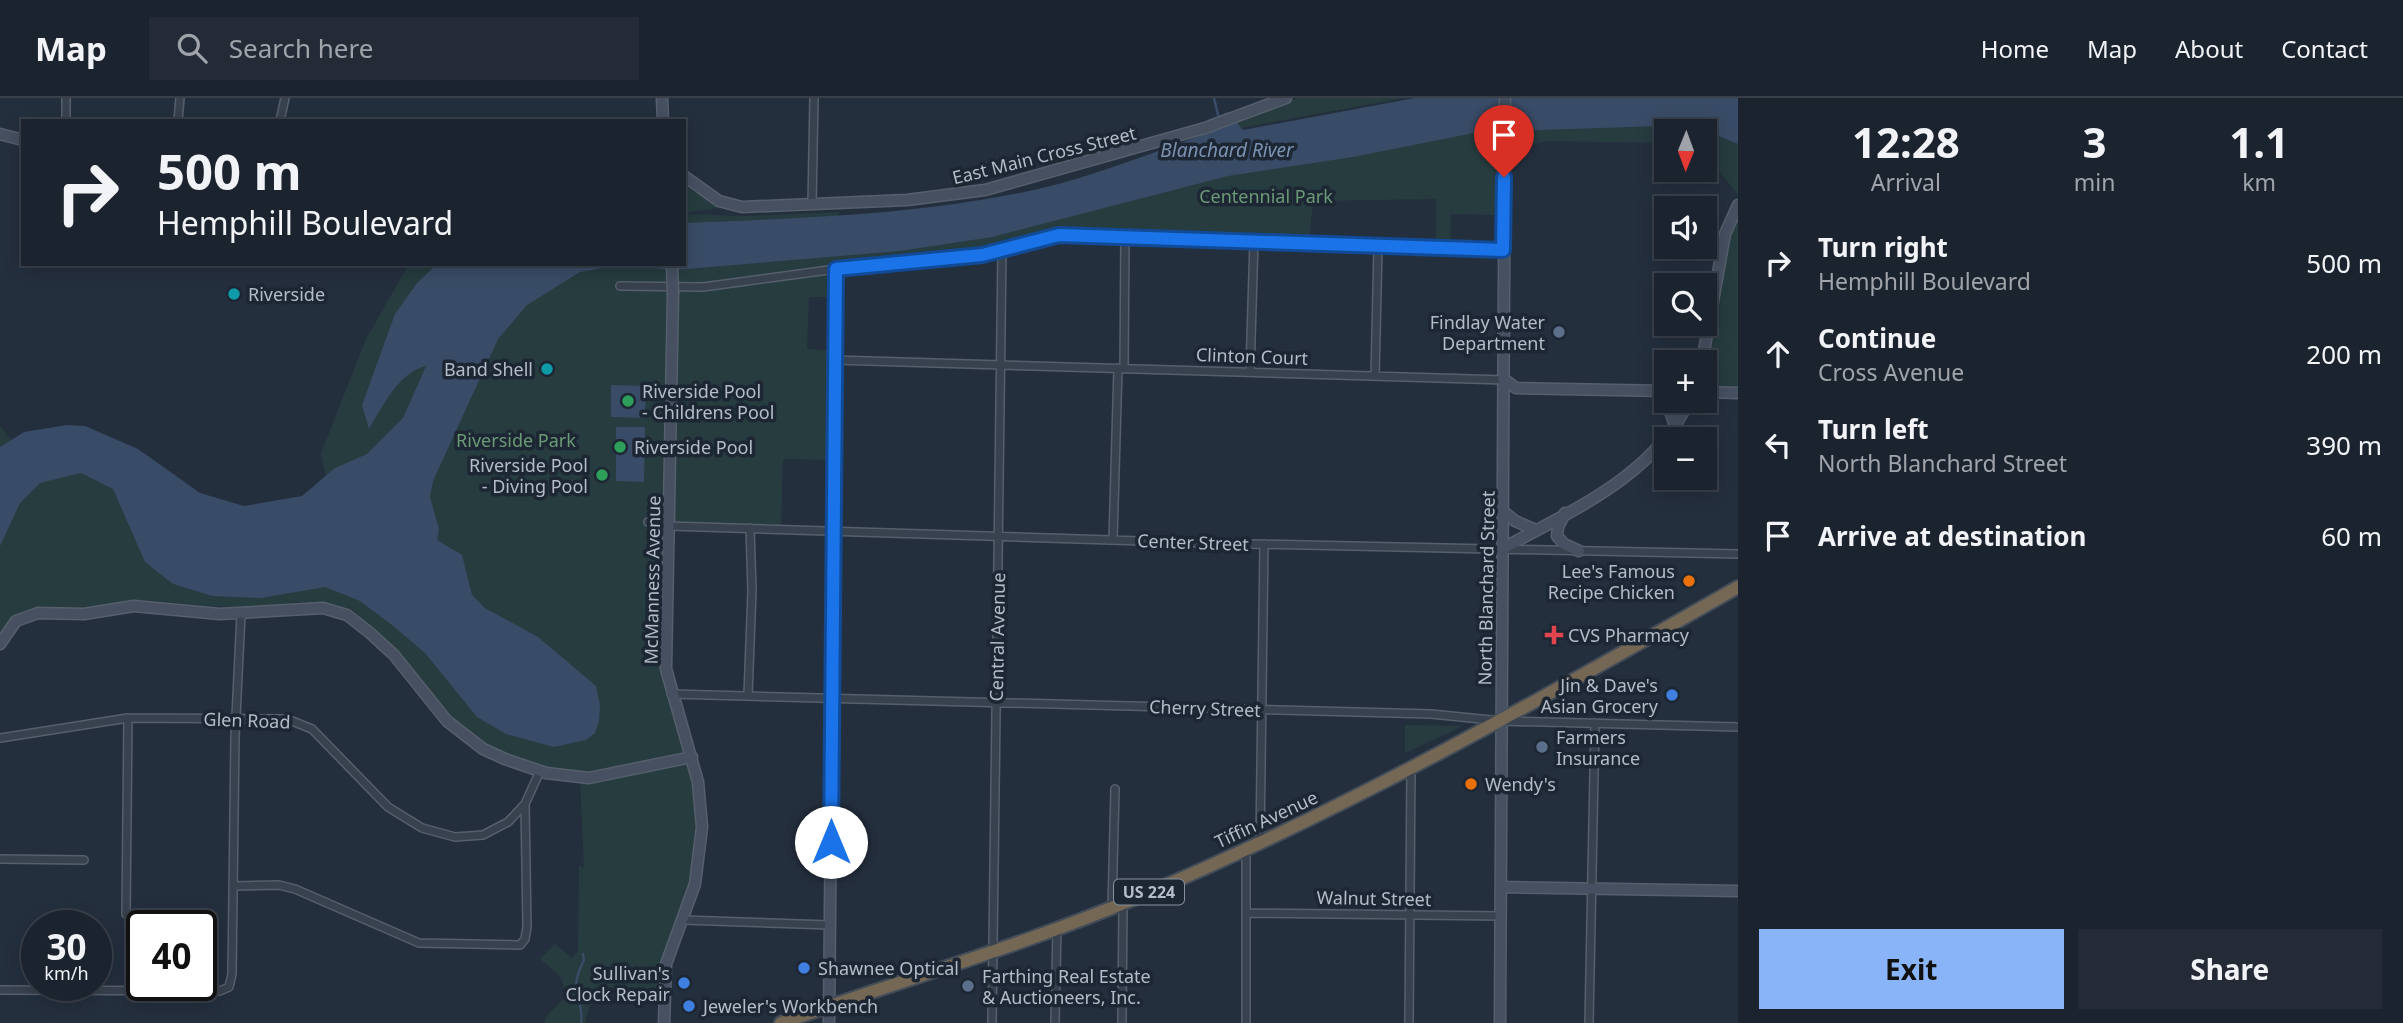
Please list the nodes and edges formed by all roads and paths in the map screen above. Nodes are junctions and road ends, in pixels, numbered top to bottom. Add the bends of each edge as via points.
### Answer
1 (66, 98) edge
2 (180, 98) edge
3 (285, 98) edge
4 (662, 98) edge
5 (814, 98) edge
6 (1286, 98) edge
7 (1504, 98) edge
8 (66, 119) edge
9 (177, 119) edge
10 (280, 119) edge
11 (663, 119) edge
12 (0, 134) edge
13 (21, 139) edge
14 (686, 177) edge
15 (812, 204) junction
16 (1738, 205) edge
17 (1125, 238) junction
18 (1254, 242) junction
19 (1378, 247) junction
20 (1503, 250) junction
21 (1002, 251) junction
22 (672, 266) edge
23 (836, 269) junction
24 (620, 286) dead end
25 (1704, 350) edge
26 (835, 360) junction
27 (999, 364) junction
28 (1121, 368) junction
29 (1250, 372) junction
30 (1375, 376) junction
31 (1505, 380) junction
32 (1654, 391) edge
33 (1717, 392) edge
34 (1738, 393) edge
35 (1670, 413) edge
36 (1682, 413) edge
37 (1675, 426) junction
38 (1503, 511) junction
39 (1566, 513) junction
40 (648, 522) dead end
41 (669, 526) junction
42 (750, 528) junction
43 (833, 530) junction
44 (1536, 530) junction
45 (998, 536) junction
46 (1113, 540) junction
47 (1264, 544) junction
48 (1503, 549) junction
49 (1579, 551) junction
50 (1738, 554) edge
51 (1738, 587) edge
52 (241, 614) junction
53 (0, 644) edge
54 (671, 694) junction
55 (748, 695) junction
56 (833, 697) junction
57 (996, 702) junction
58 (1262, 710) junction
59 (128, 718) junction
60 (236, 718) junction
61 (1501, 721) junction
62 (1595, 723) junction
63 (1738, 727) edge
64 (0, 738) edge
65 (692, 757) junction
66 (1410, 767) junction
67 (540, 771) junction
68 (1115, 789) dead end
69 (525, 804) junction
70 (1260, 841) junction
71 (1246, 848) junction
72 (0, 859) edge
73 (84, 860) dead end
74 (233, 886) junction
75 (1501, 887) junction
76 (1591, 887) junction
77 (1738, 891) edge
78 (1117, 905) junction
79 (126, 910) edge
80 (1246, 913) junction
81 (1409, 914) junction
82 (1501, 916) junction
83 (683, 919) junction
84 (830, 925) junction
85 (1057, 927) junction
86 (994, 949) junction
87 (0, 990) edge
88 (829, 1006) junction
89 (664, 1023) edge
90 (781, 1023) edge
91 (829, 1023) edge
92 (992, 1023) edge
93 (1055, 1023) edge
94 (1122, 1023) edge
95 (1245, 1023) edge
96 (1409, 1023) edge
97 (1500, 1023) edge
98 (1589, 1023) edge

1 - 8 street
2 - 9 street
3 - 10 street
4 - 11 street
5 - 15 street
6 - 15 street, East Main Cross Street via 1205,128 985,190 907,200
7 - 20 street, North Blanchard Street
12 - 13 street
14 - 15 street, East Main Cross Street via 726,204
16 - 25 street via 1725,234
17 - 18 street
17 - 21 street via 1059,235
17 - 28 street
18 - 19 street
18 - 29 street
19 - 20 street
19 - 30 street
20 - 31 street, North Blanchard Street
21 - 23 street
21 - 27 street, Central Avenue
22 - 41 street, McManness Avenue, bridge
23 - 24 street via 703,286
23 - 26 street
26 - 27 street, Clinton Court
26 - 43 street
27 - 28 street, Clinton Court
27 - 45 street, Central Avenue
28 - 29 street, Clinton Court
28 - 46 street
29 - 30 street, Clinton Court
30 - 31 street, Clinton Court
31 - 32 street, Clinton Court via 1516,388
31 - 38 street, North Blanchard Street
33 - 34 street
35 - 37 street
36 - 37 street
37 - 39 street via 1632,473
38 - 44 street
38 - 48 street, North Blanchard Street
39 - 44 street
39 - 49 street via 1557,536
40 - 41 street, Center Street
41 - 42 street, Center Street
41 - 54 street, McManness Avenue via 666,669
42 - 43 street, Center Street
42 - 55 street
43 - 45 street, Center Street
43 - 56 street
44 - 48 street
45 - 46 street, Center Street
45 - 57 street, Central Avenue
46 - 47 street, Center Street
47 - 48 street, Center Street
47 - 58 street
48 - 49 street, Center Street
48 - 61 street, North Blanchard Street
49 - 50 street, Center Street
51 - 61 highway, Tiffin Avenue / US 224
52 - 53 street via 134,606 83,614 32,614 11,625
52 - 60 street
52 - 67 street via 312,607 347,615 394,655 468,740
54 - 55 street, Cherry Street
54 - 65 street, McManness Avenue
55 - 56 street, Cherry Street
56 - 57 street, Cherry Street
56 - 84 street
57 - 58 street, Cherry Street
57 - 86 street, Central Avenue
58 - 61 street, Cherry Street via 1431,714
58 - 70 street
59 - 60 street, Glen Road
59 - 64 street, Glen Road
59 - 79 street
60 - 69 street, Glen Road via 287,719 308,726 388,807 433,831 455,837 483,835 508,822
60 - 74 street
61 - 62 street, Cherry Street
61 - 66 highway, Tiffin Avenue / US 224
61 - 75 street, North Blanchard Street
62 - 63 street, Cherry Street
62 - 76 street
65 - 67 street via 589,778
65 - 83 street, McManness Avenue via 700,793 702,839 695,884
66 - 70 highway, Tiffin Avenue / US 224
66 - 81 street
67 - 69 street
68 - 78 street
69 - 74 street via 527,927 520,945 419,943 295,889
70 - 71 highway, Tiffin Avenue / US 224
71 - 78 highway, Tiffin Avenue / US 224
71 - 80 street
72 - 73 street
74 - 87 street via 232,974 225,990
75 - 76 street
75 - 82 street, North Blanchard Street
76 - 77 street
76 - 98 street
78 - 85 highway, Tiffin Avenue / US 224
78 - 94 street
80 - 81 street, Walnut Street
80 - 95 street
81 - 82 street, Walnut Street
81 - 96 street
82 - 97 street, North Blanchard Street
83 - 84 street
83 - 89 street, McManness Avenue via 666,964
84 - 88 street
85 - 86 highway, Tiffin Avenue / US 224
85 - 93 street
86 - 88 highway, Tiffin Avenue / US 224
86 - 92 street, Central Avenue
88 - 90 highway, Tiffin Avenue / US 224
88 - 91 street

